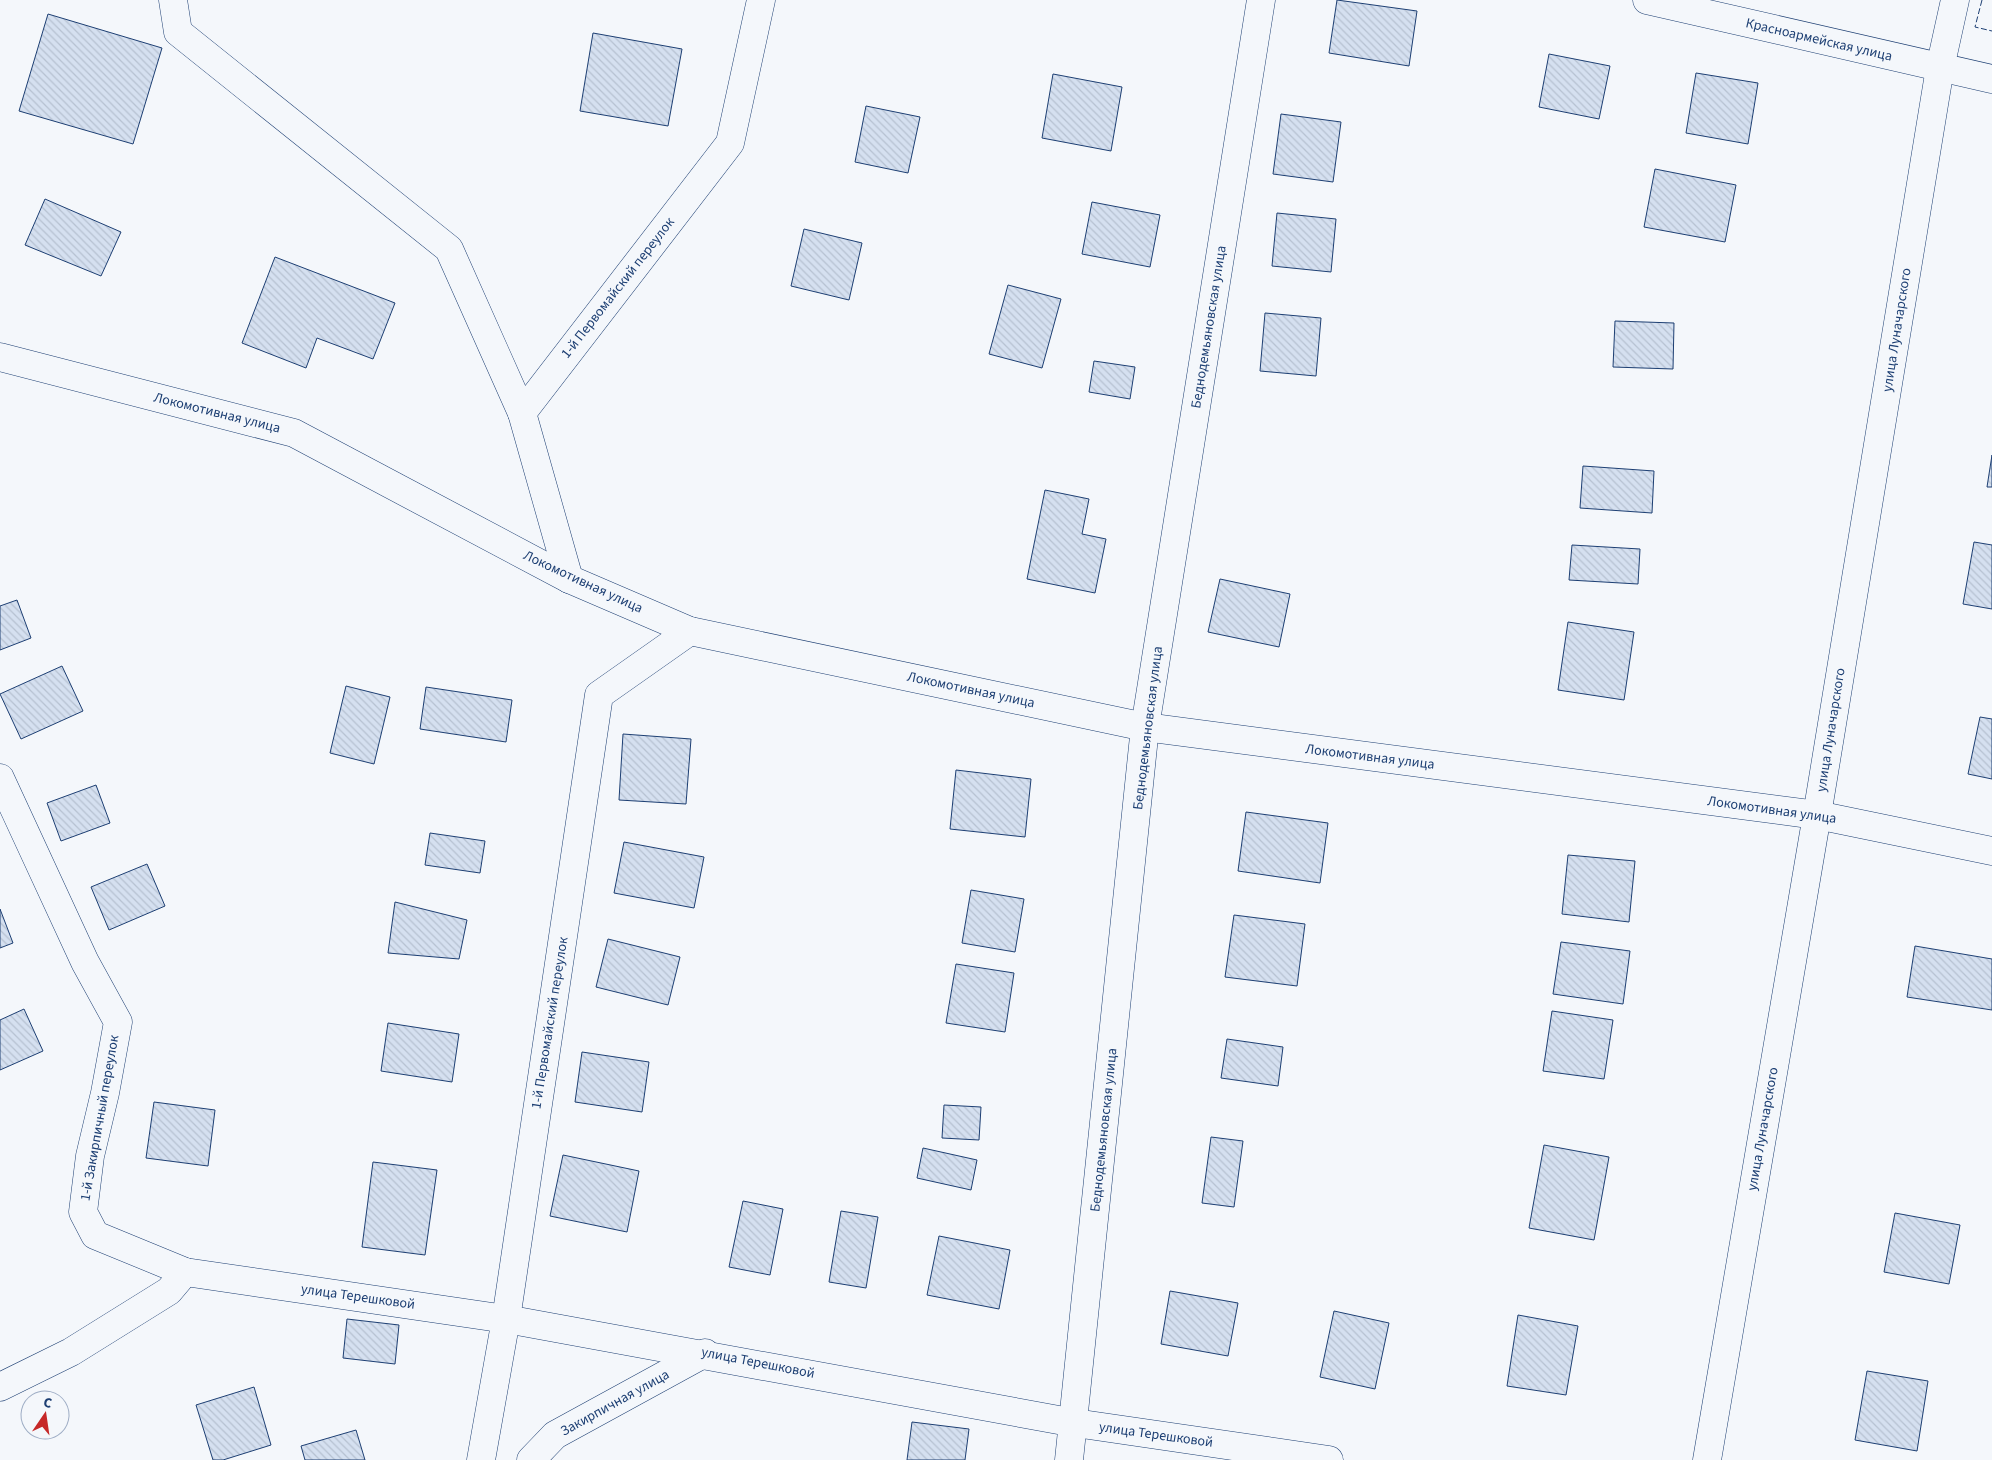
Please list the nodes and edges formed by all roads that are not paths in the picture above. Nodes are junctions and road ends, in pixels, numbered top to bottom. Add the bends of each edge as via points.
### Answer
1 (173, 0) edge
2 (761, 0) edge
3 (1261, 0) edge
4 (1647, 0) edge
5 (1955, 0) edge
6 (1940, 68) junction
7 (1992, 79) edge
8 (0, 357) edge
9 (522, 414) junction
10 (569, 579) junction
11 (690, 630) junction
12 (1146, 727) junction
13 (0, 778) edge
14 (1817, 815) junction
15 (1992, 851) edge
16 (185, 1272) junction
17 (506, 1319) junction
18 (705, 1353) junction
19 (0, 1387) edge
20 (1075, 1422) junction
21 (481, 1460) edge
22 (530, 1460) edge
23 (1069, 1460) edge
24 (1329, 1460) edge
25 (1706, 1460) edge

1 - 9 street via 178,32 449,249
2 - 9 street, 1-й Первомайский переулок via 730,142
3 - 12 street, Беднодемьяновская улица
4 - 6 street, Красноармейская улица
5 - 6 street, улица Луначарского
6 - 7 street, Красноармейская улица
6 - 14 street, улица Луначарского
8 - 10 street, Локомотивная улица via 294,433
9 - 10 street
10 - 11 street, Локомотивная улица
11 - 12 street, Локомотивная улица
11 - 17 street, 1-й Первомайский переулок via 599,695
12 - 14 street, Локомотивная улица
12 - 20 street, Беднодемьяновская улица
13 - 16 street, 1-й Закирпичный переулок via 85,962 118,1022 106,1093 90,1156 83,1212 95,1235
14 - 15 street, Локомотивная улица
14 - 25 street, улица Луначарского
16 - 17 street, улица Терешковой
16 - 19 street via 169,1291 104,1332
17 - 18 street, улица Терешковой
17 - 21 street, 1-й Первомайский переулок
18 - 20 street, улица Терешковой
18 - 22 street, Закирпичная улица via 555,1436
20 - 23 street, Беднодемьяновская улица
20 - 24 street, улица Терешковой

